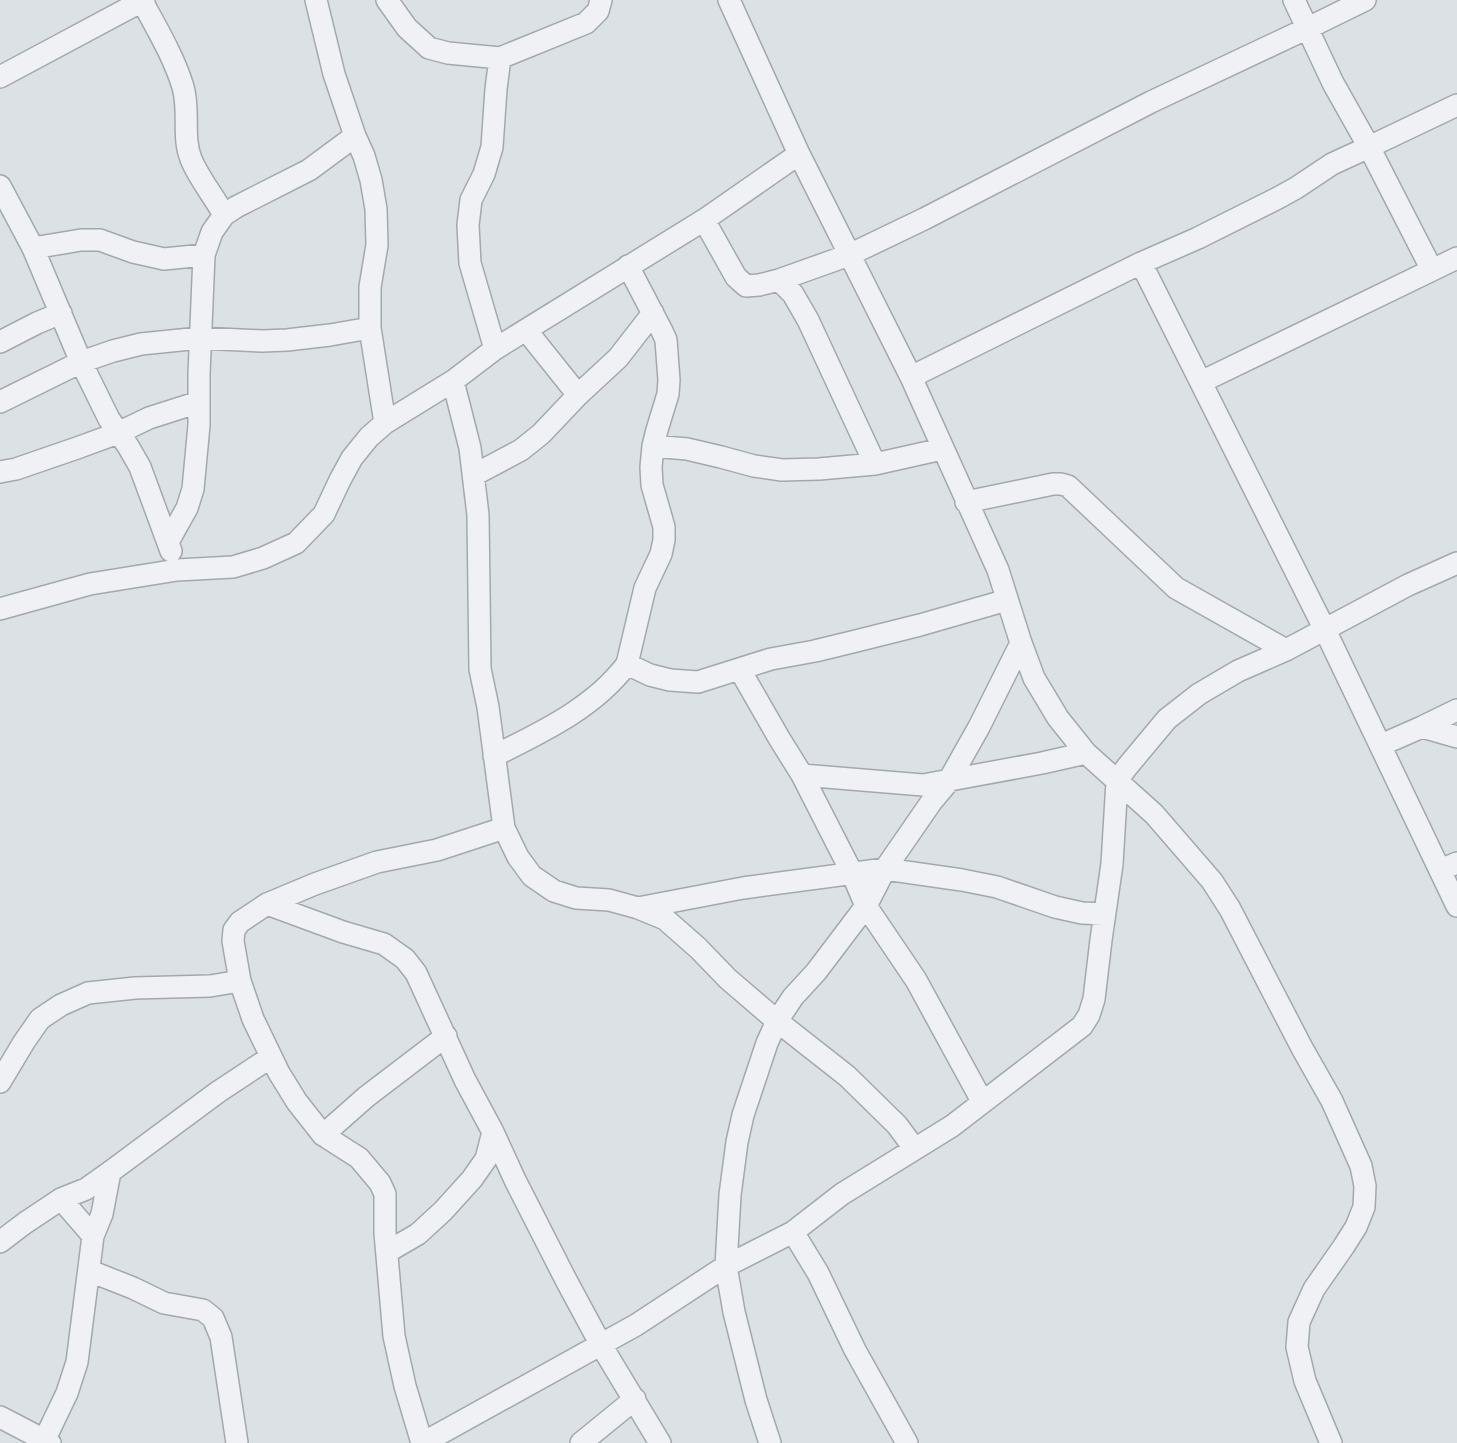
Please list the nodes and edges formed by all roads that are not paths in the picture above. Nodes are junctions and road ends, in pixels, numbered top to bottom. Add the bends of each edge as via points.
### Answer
1 (316, 0) edge
2 (387, 0) edge
3 (601, 0) edge
4 (729, 0) edge
5 (1294, 0) edge
6 (1364, 0) edge
7 (142, 1) edge
8 (1308, 28) junction
9 (500, 58) junction
10 (0, 77) edge
11 (1457, 105) edge
12 (355, 136) junction
13 (1369, 147) junction
14 (799, 154) junction
15 (0, 186) edge
16 (224, 215) junction
17 (704, 220) junction
18 (33, 248) junction
19 (849, 254) junction
20 (204, 255) junction
21 (1457, 258) edge
22 (1141, 263) junction
23 (628, 266) junction
24 (1432, 270) junction
25 (780, 280) junction
26 (61, 313) junction
27 (653, 313) junction
28 (370, 328) junction
29 (526, 330) junction
30 (200, 338) junction
31 (0, 342) edge
32 (495, 349) junction
33 (81, 362) junction
34 (911, 377) junction
35 (453, 382) junction
36 (1201, 382) junction
37 (578, 395) junction
38 (0, 402) edge
39 (199, 402) junction
40 (385, 423) junction
41 (118, 433) junction
42 (653, 446) junction
43 (942, 449) junction
44 (875, 464) junction
45 (0, 472) edge
46 (474, 475) junction
47 (966, 502) junction
48 (168, 542) junction
49 (1457, 563) edge
50 (177, 570) junction
51 (1007, 600) junction
52 (0, 609) edge
53 (1325, 630) junction
54 (1021, 643) junction
55 (1286, 650) junction
56 (627, 664) junction
57 (740, 670) junction
58 (1457, 710) edge
59 (1422, 727) junction
60 (1457, 737) edge
61 (1381, 745) junction
62 (1086, 753) junction
63 (494, 756) junction
64 (802, 775) junction
65 (1116, 781) junction
66 (948, 782) junction
67 (504, 828) junction
68 (1449, 867) edge
69 (885, 869) junction
70 (852, 873) junction
71 (267, 904) junction
72 (866, 906) junction
73 (1457, 906) edge
74 (638, 908) junction
75 (1104, 914) junction
76 (240, 981) junction
77 (777, 1021) junction
78 (446, 1036) junction
79 (271, 1057) junction
80 (0, 1082) edge
81 (982, 1101) junction
82 (493, 1132) junction
83 (323, 1135) junction
84 (914, 1148) junction
85 (110, 1172) junction
86 (62, 1200) junction
87 (793, 1232) junction
88 (94, 1236) junction
89 (0, 1242) edge
90 (387, 1252) junction
91 (726, 1266) junction
92 (90, 1271) junction
93 (600, 1345) junction
94 (635, 1399) junction
95 (0, 1417) edge
96 (46, 1442) edge
97 (237, 1443) edge
98 (422, 1443) edge
99 (581, 1443) edge
100 (660, 1443) edge
101 (770, 1443) edge
102 (906, 1443) edge
103 (1331, 1443) edge

1 - 12 street via 334,74
2 - 9 street via 407,28 429,48
3 - 9 street via 598,11 586,23
4 - 14 street
5 - 8 street
6 - 8 street
7 - 10 street
7 - 16 street via 169,52 183,88 187,111 187,150
8 - 13 street via 1333,83
8 - 19 street via 1151,102
9 - 32 street via 492,147 484,174 471,200 468,225 470,263
11 - 13 street
12 - 16 street via 309,170
12 - 28 street via 368,172 376,209 377,245 370,287
13 - 22 street via 1332,164 1276,199
13 - 24 street
14 - 17 street
14 - 19 street
15 - 18 street
16 - 20 street via 212,232
17 - 23 street
17 - 25 street via 736,278 746,286
18 - 20 street via 100,240 164,259
18 - 26 street
19 - 25 street
19 - 34 street
20 - 30 street
21 - 24 street
22 - 34 street
22 - 36 street
23 - 27 street
23 - 29 street
24 - 36 street
25 - 44 street via 793,294 808,320
26 - 31 street
26 - 33 street
27 - 37 street via 618,358
27 - 42 street via 666,340 668,380 668,394
28 - 30 street via 287,340
28 - 40 street
29 - 32 street
29 - 37 street
30 - 33 street via 141,344
30 - 39 street
32 - 35 street
33 - 38 street
33 - 41 street
34 - 43 street
35 - 40 street
35 - 46 street
36 - 53 street
37 - 46 street via 521,450
39 - 41 street via 149,418
39 - 48 street via 193,489 187,508
40 - 50 street via 352,458 324,514 296,543 234,567
41 - 45 street
41 - 48 street via 140,467
42 - 44 street via 687,449 782,470
42 - 56 street via 652,485 664,527 664,540 645,588
43 - 44 street
43 - 47 street
46 - 63 street via 478,514 480,669
47 - 51 street via 998,570
47 - 55 street via 1053,484 1068,486 1176,588
48 - 50 street
49 - 53 street via 1408,585
50 - 52 street via 90,584
51 - 54 street
51 - 57 street via 865,639 771,659
53 - 55 street
53 - 61 street
54 - 62 street via 1034,678 1058,718
54 - 66 street
55 - 65 street via 1199,694 1167,719
56 - 57 street via 650,675 698,682
56 - 63 street via 601,692 555,725
57 - 64 street
58 - 59 street
59 - 60 street
59 - 61 street
61 - 68 street
62 - 65 street
62 - 66 street
63 - 67 street
64 - 66 street via 923,785
64 - 70 street
65 - 75 street via 1112,864
65 - 103 street via 1159,821 1212,881 1230,909 1332,1101 1361,1166 1365,1186 1364,1207 1348,1240 1314,1289 1299,1322 1297,1347 1305,1381
66 - 69 street
67 - 71 street via 437,850 377,862
67 - 74 street via 518,857 532,876 554,891
68 - 73 street
69 - 70 street
69 - 72 street
69 - 75 street via 997,887 1055,907
70 - 72 street
70 - 74 street via 743,888
71 - 76 street via 240,922 234,930
71 - 78 street via 384,944 405,959 416,973
72 - 77 street
72 - 81 street via 916,980
74 - 77 street via 666,919
75 - 81 street via 1094,999 1082,1026
76 - 79 street
76 - 80 street via 210,986 88,993 40,1019
77 - 84 street via 847,1076 897,1125
77 - 91 street via 743,1116 730,1195
78 - 82 street
78 - 83 street via 366,1097
79 - 83 street via 297,1102
79 - 85 street
81 - 84 street via 952,1126
82 - 90 street via 486,1158 472,1179 418,1234
82 - 93 street
83 - 90 street via 358,1158 380,1183 385,1194
84 - 87 street via 842,1194
85 - 86 street via 86,1189
85 - 88 street
86 - 88 street
86 - 89 street
87 - 91 street
87 - 102 street via 818,1273 855,1350
88 - 92 street
90 - 98 street via 394,1336
91 - 93 street
91 - 101 street via 734,1312
92 - 96 street via 77,1362
92 - 97 street via 164,1303 203,1310 213,1318 221,1337
93 - 94 street
93 - 98 street
94 - 99 street
94 - 100 street
95 - 96 street

